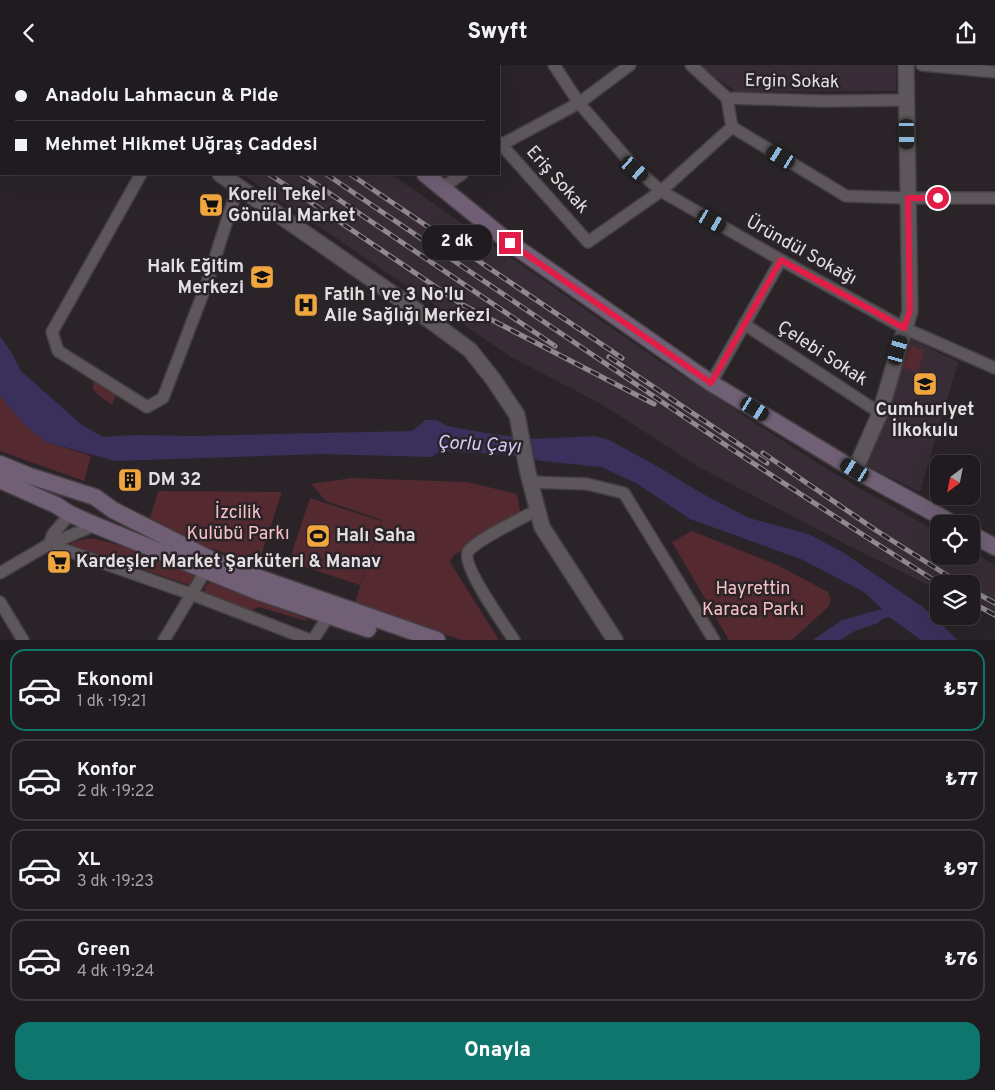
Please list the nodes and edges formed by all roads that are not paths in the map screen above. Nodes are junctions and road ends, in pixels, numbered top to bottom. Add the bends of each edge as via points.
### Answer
1 (554, 65) edge
2 (630, 65) edge
3 (691, 65) edge
4 (906, 65) edge
5 (922, 65) edge
6 (995, 72) edge
7 (727, 98) junction
8 (906, 100) junction
9 (580, 103) junction
10 (732, 127) junction
11 (500, 143) edge
12 (500, 145) edge
13 (140, 175) edge
14 (222, 175) edge
15 (427, 175) edge
16 (461, 175) edge
17 (238, 186) junction
18 (442, 188) junction
19 (661, 191) junction
20 (908, 198) junction
21 (995, 198) edge
22 (781, 260) junction
23 (744, 324) junction
24 (904, 328) junction
25 (995, 368) edge
26 (711, 383) junction
27 (880, 413) junction
28 (0, 464) edge
29 (855, 470) junction
30 (529, 478) junction
31 (0, 480) edge
32 (94, 497) junction
33 (537, 510) junction
34 (70, 514) junction
35 (938, 515) edge
36 (95, 525) junction
37 (980, 539) edge
38 (48, 546) junction
39 (995, 547) edge
40 (206, 570) junction
41 (0, 573) edge
42 (191, 594) junction
43 (0, 602) edge
44 (329, 615) junction
45 (23, 640) edge
46 (164, 640) edge
47 (311, 640) edge
48 (403, 640) edge
49 (437, 640) edge
50 (514, 640) edge
51 (615, 640) edge
52 (714, 640) edge

1 - 9 street, Üründül Sokağı
2 - 9 street
3 - 7 street, Ergin Sokak
4 - 8 street
5 - 6 street
7 - 8 street, Ergin Sokak
7 - 10 street
8 - 20 street
9 - 11 street
9 - 19 street, Üründül Sokağı via 635,169
10 - 19 street
10 - 20 street via 846,196
12 - 19 street, Eriş Sokak via 588,242
13 - 17 street via 52,331 58,351 147,407 163,398 207,283
14 - 17 street
15 - 18 main road
16 - 18 street
17 - 30 street via 414,308 470,351 516,415
18 - 26 main road via 510,243
19 - 22 street, Üründül Sokağı
20 - 21 street
20 - 24 street via 910,311
22 - 23 street
22 - 24 street, Üründül Sokağı
23 - 26 street
23 - 27 street, Çelebi Sokak
24 - 25 street, Üründül Sokağı
24 - 27 street
26 - 29 main road
27 - 29 street
28 - 32 main road
29 - 35 main road
30 - 33 street
30 - 52 street via 587,484 624,493
31 - 34 main road
32 - 34 main road via 86,496
32 - 36 main road via 104,512 100,523
32 - 49 main road via 113,510 222,565
33 - 50 street via 468,552 467,561 475,579
33 - 51 street via 542,527
34 - 36 main road
34 - 38 street via 53,534
36 - 38 street
36 - 40 main road
37 - 39 main road
38 - 41 street
38 - 42 street
40 - 42 street
40 - 44 main road
42 - 46 street
42 - 47 street
43 - 45 street
44 - 47 street
44 - 48 main road

